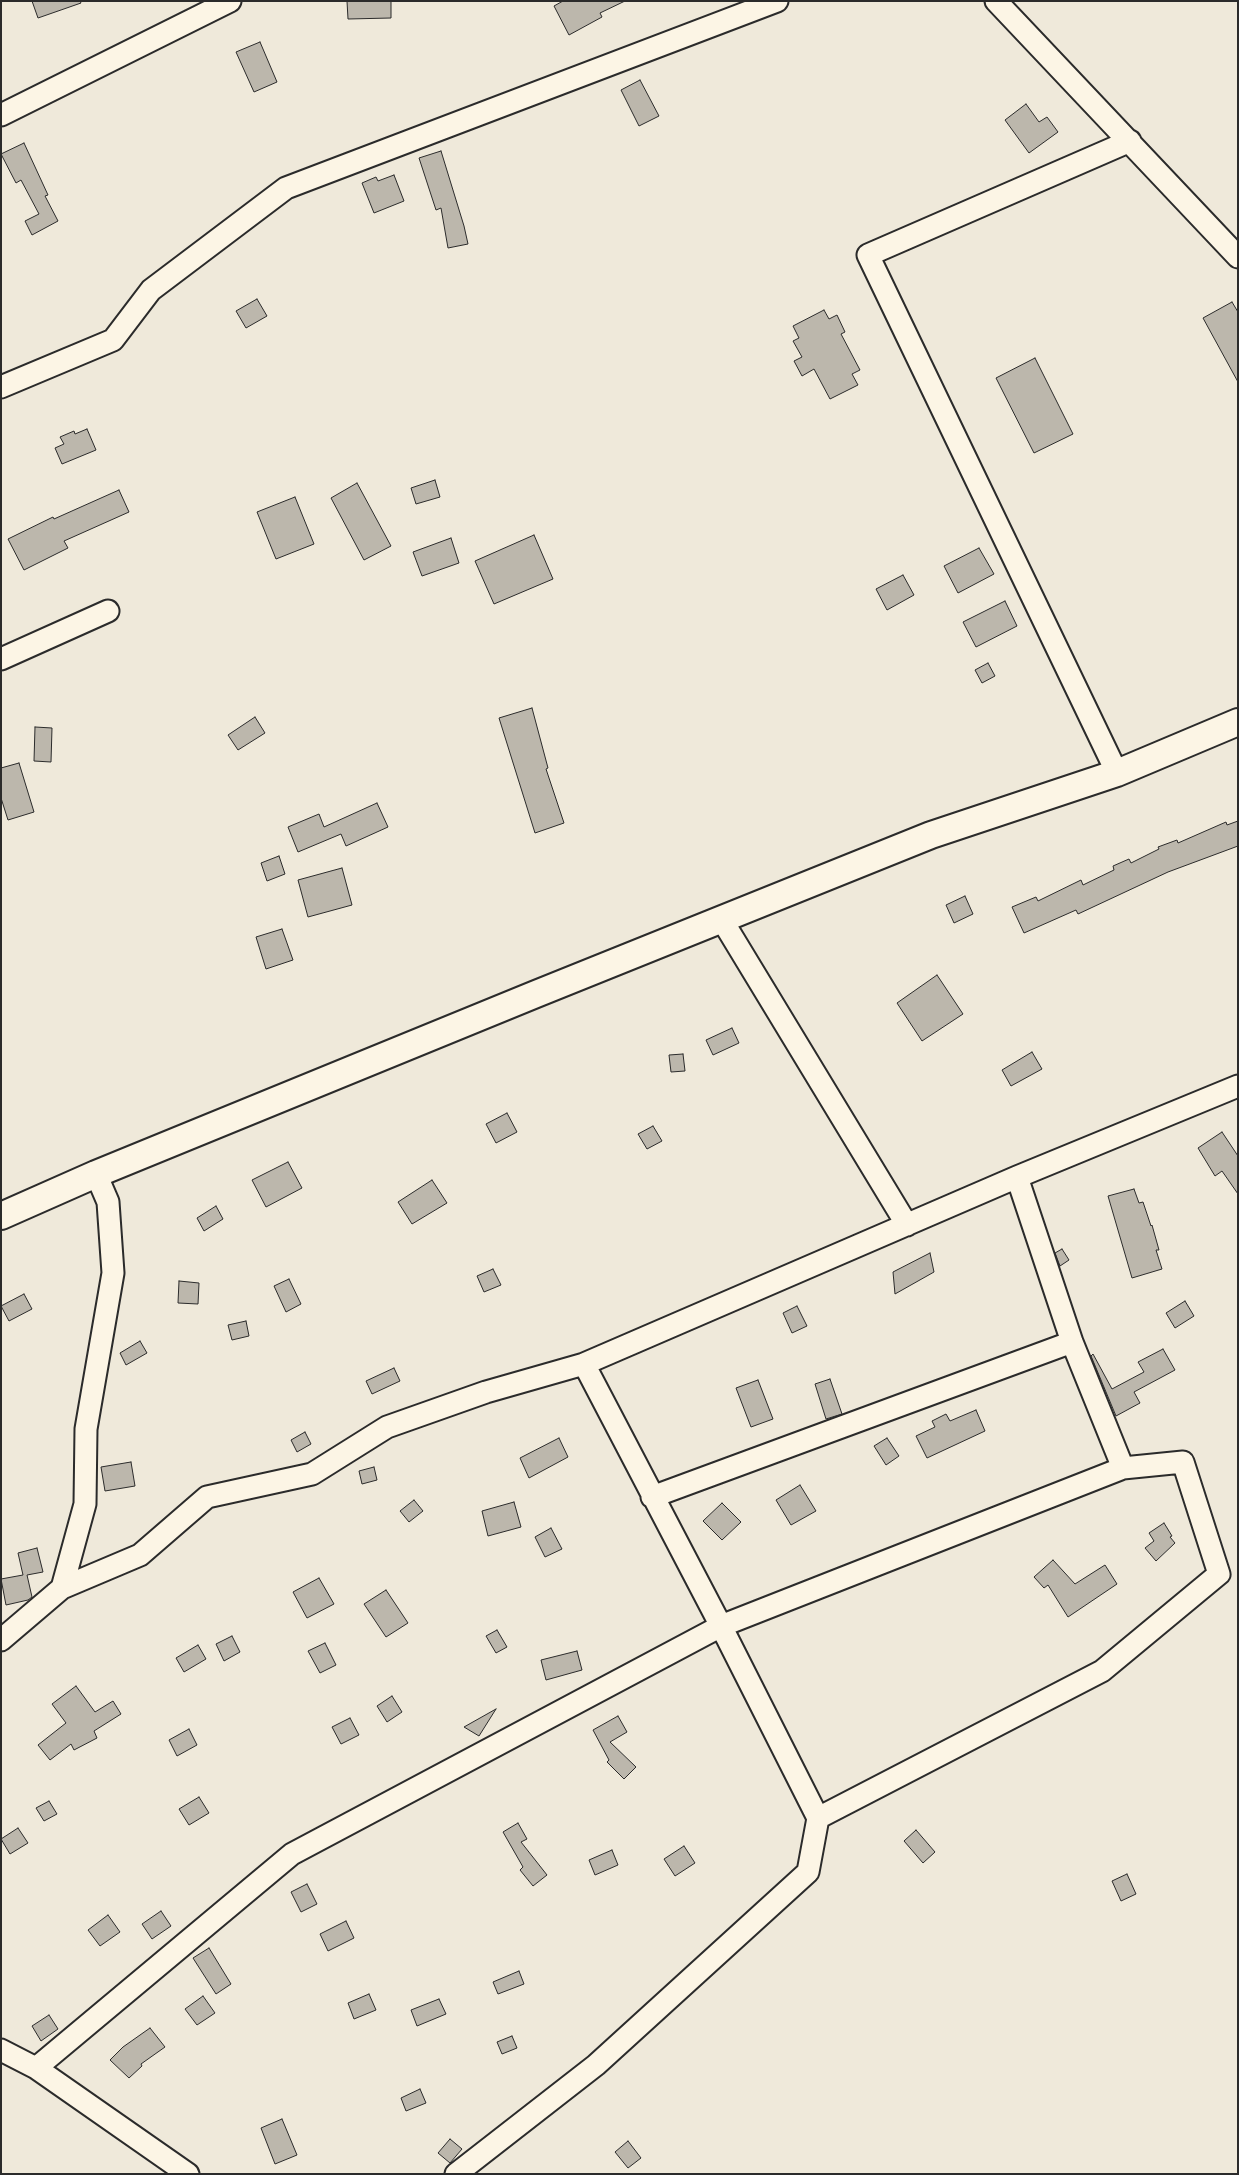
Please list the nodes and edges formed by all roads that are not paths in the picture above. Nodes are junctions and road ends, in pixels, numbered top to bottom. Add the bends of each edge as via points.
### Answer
1 (230, 1) edge
2 (777, 1) edge
3 (996, 1) edge
4 (1, 115) edge
5 (1130, 142) junction
6 (1238, 258) edge
7 (1, 387) edge
8 (108, 611) dead end
9 (1, 659) edge
10 (1238, 722) edge
11 (1117, 773) junction
12 (722, 920) junction
13 (1238, 1086) edge
14 (96, 1174) junction
15 (1017, 1177) junction
16 (1, 1216) edge
17 (907, 1225) junction
18 (1072, 1342) junction
19 (584, 1364) junction
20 (1123, 1468) junction
21 (652, 1497) junction
22 (62, 1588) junction
23 (721, 1626) junction
24 (1, 1640) edge
25 (818, 1818) junction
26 (1, 2050) edge
27 (36, 2068) junction
28 (188, 2174) edge
29 (456, 2174) edge

1 - 4 street
2 - 7 street via 286,188 151,290 113,340
3 - 5 street
5 - 6 street
5 - 11 street via 868,255
8 - 9 street
10 - 11 main road
11 - 12 main road via 931,835
12 - 14 main road
12 - 17 street
13 - 15 street
14 - 16 main road
14 - 22 street via 108,1202 113,1273 86,1428 85,1504
15 - 17 street
15 - 18 street
17 - 19 street
18 - 20 street
18 - 21 street
19 - 21 street
19 - 22 street via 486,1392 387,1427 312,1474 207,1497 140,1555
20 - 23 street
20 - 25 street via 1183,1462 1219,1574 1102,1671
21 - 23 street
22 - 24 street
23 - 25 street
23 - 27 street via 292,1854
25 - 29 street via 808,1872 596,2065
26 - 27 street
27 - 28 street

